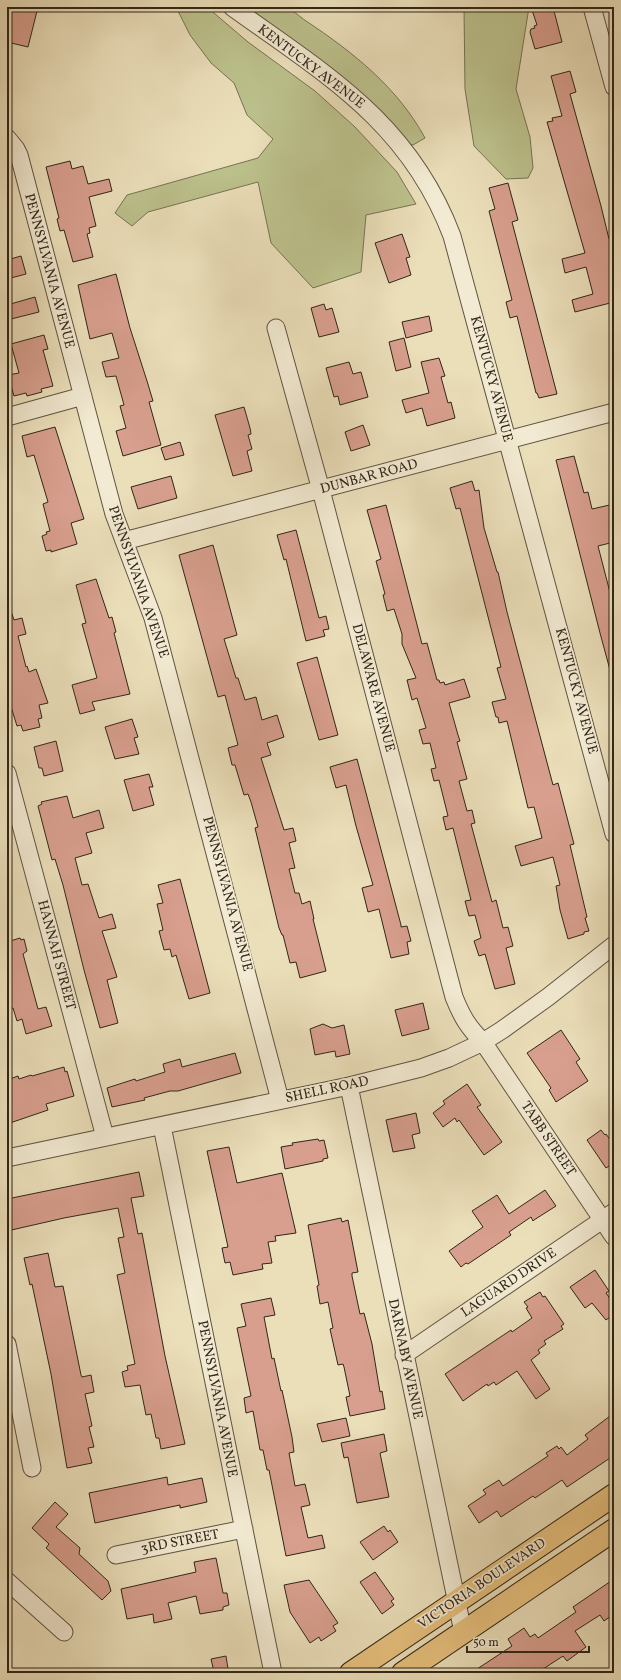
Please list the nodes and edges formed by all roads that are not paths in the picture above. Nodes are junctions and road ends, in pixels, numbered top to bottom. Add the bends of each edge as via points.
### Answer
1 (232, 7) edge
2 (592, 7) edge
3 (614, 87) edge
4 (7, 138) edge
5 (276, 328) dead end
6 (83, 396) junction
7 (614, 412) edge
8 (7, 417) edge
9 (508, 439) junction
10 (321, 490) junction
11 (124, 542) junction
12 (7, 773) edge
13 (614, 834) edge
14 (614, 945) edge
15 (483, 1042) junction
16 (349, 1086) junction
17 (280, 1100) junction
18 (162, 1126) junction
19 (106, 1137) junction
20 (7, 1158) edge
21 (608, 1216) edge
22 (614, 1237) edge
23 (7, 1344) edge
24 (404, 1355) junction
25 (32, 1468) dead end
26 (614, 1495) edge
27 (244, 1529) junction
28 (614, 1530) edge
29 (116, 1555) dead end
30 (7, 1581) edge
31 (455, 1602) junction
32 (64, 1632) dead end
33 (463, 1632) junction
34 (273, 1673) edge
35 (351, 1673) edge
36 (403, 1673) edge

1 - 9 street, KENTUCKY AVENUE via 314,65 358,100 417,167 434,194 452,236
2 - 3 street
4 - 6 street, PENNSYLVANIA AVENUE via 18,155
5 - 10 street, DELAWARE AVENUE
6 - 8 street
6 - 11 street, PENNSYLVANIA AVENUE via 114,514
7 - 9 street, DUNBAR ROAD
9 - 10 street, DUNBAR ROAD
9 - 13 street, KENTUCKY AVENUE
10 - 11 street, DUNBAR ROAD
10 - 15 street, DELAWARE AVENUE via 454,997 469,1028
11 - 17 street, PENNSYLVANIA AVENUE via 153,618
12 - 19 street, HANNAH STREET
14 - 15 street, SHELL ROAD via 548,997
15 - 16 street, SHELL ROAD via 421,1068
15 - 21 street, TABB STREET
16 - 17 street, SHELL ROAD
16 - 24 street, DARNABY AVENUE
17 - 18 street, SHELL ROAD
18 - 19 street, SHELL ROAD
18 - 27 street, PENNSYLVANIA AVENUE
19 - 20 street, SHELL ROAD
21 - 22 street, TABB STREET
21 - 24 street, LAGUARD DRIVE
23 - 25 street
24 - 31 street, DARNABY AVENUE
26 - 31 main road, VICTORIA BOULEVARD
27 - 29 street, 3RD STREET
27 - 34 street, PENNSYLVANIA AVENUE
28 - 33 main road, VICTORIA BOULEVARD
30 - 32 street
31 - 33 street, DARNABY AVENUE
31 - 35 main road, VICTORIA BOULEVARD
33 - 36 main road, VICTORIA BOULEVARD

